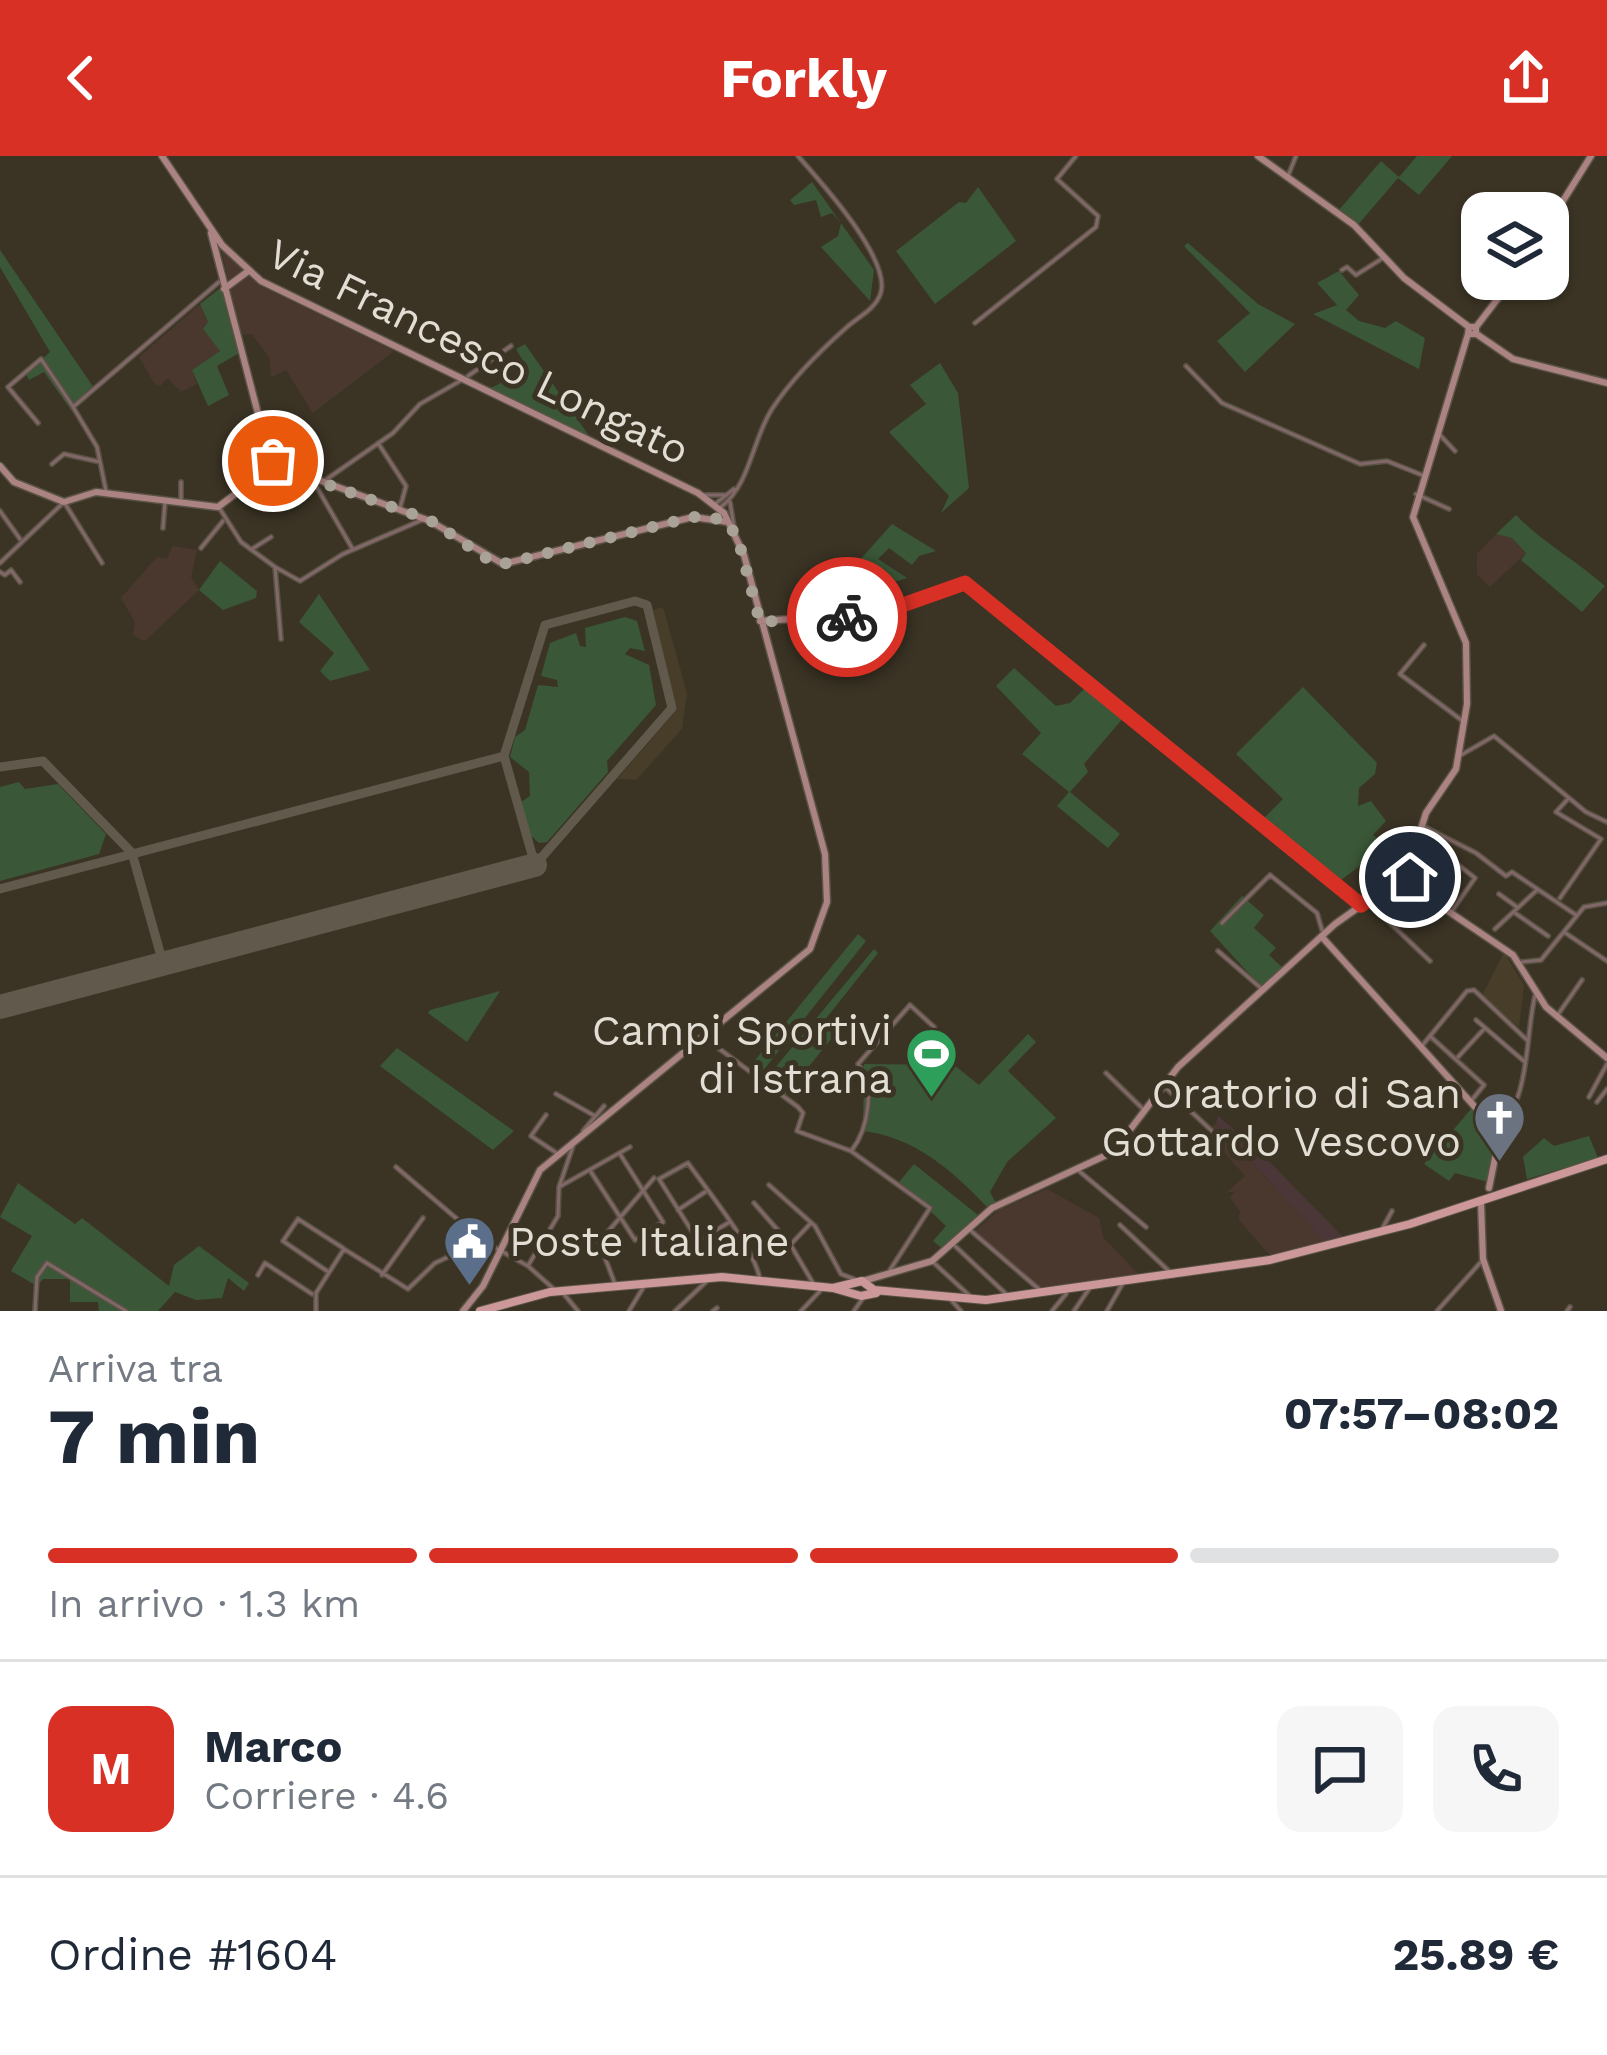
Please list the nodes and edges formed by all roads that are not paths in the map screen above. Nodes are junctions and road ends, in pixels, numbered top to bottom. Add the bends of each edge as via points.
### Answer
1 (162, 156) edge
2 (798, 156) edge
3 (1076, 156) edge
4 (1258, 156) edge
5 (1296, 156) edge
6 (1591, 156) edge
7 (1288, 178) junction
8 (1569, 192) edge
9 (205, 219) junction
10 (1384, 257) junction
11 (1342, 270) dead end
12 (247, 272) junction
13 (223, 285) junction
14 (1497, 300) edge
15 (975, 323) dead end
16 (1472, 331) junction
17 (511, 346) dead end
18 (1186, 366) dead end
19 (463, 380) junction
20 (1607, 383) edge
21 (73, 407) junction
22 (38, 423) dead end
23 (1438, 433) junction
24 (378, 443) junction
25 (1455, 451) dead end
26 (271, 461) junction
27 (102, 463) junction
28 (52, 464) dead end
29 (0, 466) edge
30 (1423, 475) junction
31 (311, 477) junction
32 (323, 481) junction
33 (14, 482) junction
34 (181, 482) dead end
35 (1, 485) edge
36 (106, 493) junction
37 (698, 493) junction
38 (1417, 494) junction
39 (728, 497) junction
40 (165, 500) junction
41 (64, 502) junction
42 (181, 502) junction
43 (218, 507) junction
44 (714, 507) junction
45 (399, 509) junction
46 (1449, 509) dead end
47 (0, 511) edge
48 (697, 517) junction
49 (424, 518) junction
50 (225, 519) junction
51 (163, 528) dead end
52 (735, 529) junction
53 (271, 537) dead end
54 (22, 542) junction
55 (202, 548) dead end
56 (252, 549) junction
57 (353, 550) junction
58 (0, 563) edge
59 (103, 563) dead end
60 (275, 567) junction
61 (0, 572) edge
62 (20, 582) dead end
63 (760, 622) junction
64 (281, 639) dead end
65 (1424, 645) dead end
66 (1464, 722) junction
67 (1461, 755) junction
68 (1569, 798) junction
69 (1607, 822) edge
70 (1422, 825) junction
71 (1447, 856) dead end
72 (1407, 873) junction
73 (1538, 890) junction
74 (1498, 894) dead end
75 (1558, 901) junction
76 (1364, 903) junction
77 (1607, 904) edge
78 (1516, 910) junction
79 (1450, 914) junction
80 (1576, 915) junction
81 (1222, 923) dead end
82 (1496, 929) dead end
83 (1563, 932) junction
84 (1324, 936) junction
85 (1548, 936) dead end
86 (1218, 951) dead end
87 (1430, 961) dead end
88 (1607, 961) edge
89 (1520, 962) junction
90 (1582, 980) dead end
91 (1263, 990) junction
92 (1535, 994) junction
93 (1557, 1016) junction
94 (1476, 1020) dead end
95 (934, 1027) dead end
96 (1485, 1028) junction
97 (1430, 1036) junction
98 (706, 1039) junction
99 (1527, 1040) junction
100 (1420, 1048) junction
101 (1456, 1059) junction
102 (1607, 1061) edge
103 (1525, 1062) junction
104 (1106, 1073) dead end
105 (1162, 1085) junction
106 (1607, 1089) edge
107 (556, 1094) dead end
108 (1589, 1097) dead end
109 (1471, 1101) junction
110 (1597, 1102) dead end
111 (604, 1106) dead end
112 (1145, 1111) junction
113 (546, 1115) dead end
114 (595, 1115) junction
115 (1495, 1131) junction
116 (1213, 1132) dead end
117 (577, 1141) junction
118 (630, 1147) dead end
119 (851, 1151) junction
120 (560, 1154) junction
121 (620, 1154) junction
122 (1607, 1159) edge
123 (396, 1167) dead end
124 (1077, 1169) junction
125 (591, 1172) junction
126 (654, 1178) dead end
127 (770, 1185) dead end
128 (560, 1187) junction
129 (1489, 1188) dead end
130 (707, 1191) junction
131 (643, 1192) junction
132 (754, 1203) dead end
133 (1481, 1207) junction
134 (678, 1210) junction
135 (1392, 1211) dead end
136 (621, 1217) junction
137 (423, 1218) dead end
138 (811, 1222) junction
139 (728, 1223) junction
140 (1120, 1225) dead end
141 (1147, 1228) dead end
142 (969, 1229) junction
143 (1381, 1232) junction
144 (483, 1241) junction
145 (790, 1244) junction
146 (953, 1245) junction
147 (344, 1250) junction
148 (501, 1251) junction
149 (1483, 1257) junction
150 (932, 1261) junction
151 (528, 1266) junction
152 (888, 1271) junction
153 (328, 1272) junction
154 (1172, 1274) junction
155 (258, 1275) dead end
156 (382, 1275) junction
157 (708, 1278) junction
158 (760, 1281) junction
159 (1124, 1283) junction
160 (1091, 1285) junction
161 (861, 1286) junction
162 (822, 1287) junction
163 (643, 1288) junction
164 (1068, 1288) junction
165 (614, 1289) junction
166 (559, 1291) junction
167 (1042, 1292) junction
168 (479, 1295) junction
169 (1007, 1297) junction
170 (314, 1298) junction
171 (952, 1300) junction
172 (974, 1301) junction
173 (856, 1307) edge
174 (482, 1310) edge
175 (676, 1310) edge
176 (35, 1311) edge
177 (126, 1311) edge
178 (316, 1311) edge
179 (463, 1311) edge
180 (578, 1311) edge
181 (629, 1311) edge
182 (801, 1311) edge
183 (961, 1311) edge
184 (1052, 1311) edge
185 (1074, 1311) edge
186 (1107, 1311) edge
187 (1437, 1311) edge
188 (1501, 1311) edge

1 - 9 street, Via Francesco Longato
2 - 39 street via 868,249 882,288 775,404
3 - 15 street via 1058,179 1091,205 1096,227
4 - 7 street
5 - 7 street
6 - 8 street
7 - 10 street
9 - 12 street, Via Francesco Longato
9 - 13 street
10 - 11 street via 1356,275
10 - 16 street
12 - 13 street
12 - 19 street, Via Francesco Longato
13 - 21 street
13 - 26 street
14 - 16 street
16 - 20 street via 1513,359
16 - 23 street
17 - 19 street
18 - 30 street via 1222,403 1360,464 1387,461
19 - 24 street via 420,404
19 - 37 street, Via Francesco Longato
21 - 22 street via 40,359 8,387
21 - 27 street
23 - 25 street
23 - 30 street
24 - 32 street
24 - 45 street via 406,486
26 - 31 street
26 - 43 street
27 - 28 street via 62,454
27 - 36 street
29 - 33 street
30 - 38 street
31 - 32 street
31 - 57 street
32 - 45 street
33 - 35 street
33 - 41 street
34 - 42 street
36 - 40 street
36 - 41 street
37 - 39 street
37 - 44 street, Via Francesco Longato
38 - 46 street
38 - 66 street via 1415,528 1468,648
39 - 44 street
39 - 52 street
40 - 42 street
40 - 51 street
41 - 54 street
41 - 59 street
42 - 43 street
43 - 50 street
44 - 48 street
44 - 52 street, Via Francesco Longato
45 - 49 street
47 - 54 street
48 - 49 street via 503,564
48 - 52 street
49 - 57 street
50 - 55 street
50 - 56 street
52 - 63 street
53 - 56 street
54 - 58 street
56 - 60 street
57 - 60 street via 300,581
60 - 64 street
61 - 62 street via 11,570
63 - 76 street via 872,614 970,585
63 - 98 street via 825,854 827,902 810,949
65 - 66 street via 1400,674
66 - 67 street
67 - 68 street via 1494,736
67 - 70 street
68 - 69 street
68 - 75 street via 1556,812 1600,839
70 - 72 street
70 - 73 street
71 - 79 street via 1475,878
72 - 76 street
72 - 79 street
73 - 75 street
73 - 78 street
74 - 78 street
75 - 80 street
76 - 84 street
76 - 87 street
77 - 80 street
78 - 82 street
78 - 85 street
79 - 89 street
80 - 83 street
81 - 84 street via 1270,875 1317,913
83 - 88 street
83 - 89 street via 1541,960
84 - 91 street
84 - 100 street
86 - 91 street
89 - 92 street
90 - 93 street
91 - 105 street
92 - 93 street
92 - 99 street
93 - 102 street
94 - 96 street
95 - 119 street via 910,1005 858,1064 868,1080 864,1134
96 - 101 street
96 - 103 street
97 - 99 street via 1474,990
97 - 100 street
97 - 101 street
98 - 117 street
98 - 119 street via 798,1107 796,1131
99 - 103 street
100 - 109 street
101 - 109 street via 1484,1085
102 - 108 street
103 - 115 street via 1512,1108
104 - 112 street
105 - 112 street
105 - 116 street
106 - 110 street
107 - 114 street
109 - 115 street
111 - 114 street
112 - 124 street via 1124,1142
113 - 120 street via 531,1136
114 - 117 street
115 - 129 street
117 - 120 street
117 - 128 street
118 - 121 street
119 - 152 street via 930,1208
120 - 148 street via 533,1179
121 - 125 street
121 - 131 street
122 - 133 main road
123 - 144 street
124 - 141 street
124 - 142 street via 1001,1203
125 - 128 street
125 - 136 street
126 - 131 street
127 - 138 street
128 - 151 street via 558,1216
130 - 134 street
130 - 134 street via 687,1163 660,1178
130 - 139 street
131 - 136 street
131 - 136 street via 663,1222 635,1240
132 - 145 street
133 - 143 main road
133 - 149 street
134 - 139 street via 698,1241
135 - 143 street
136 - 165 street via 599,1244
137 - 156 street
138 - 145 street
138 - 161 street via 842,1276
139 - 158 street
140 - 154 street
142 - 146 street
142 - 167 street
143 - 154 main road
144 - 148 street
144 - 156 street via 435,1263 407,1289
145 - 162 street
146 - 150 street
146 - 169 street
147 - 153 street
147 - 153 street via 298,1219 283,1241
147 - 156 street
148 - 151 street
148 - 168 street
149 - 187 street
149 - 188 street
150 - 152 street
150 - 172 street
151 - 166 street
152 - 161 street
153 - 170 street
154 - 159 main road
155 - 170 street via 265,1263
157 - 158 main road
157 - 163 main road
157 - 175 street
158 - 162 main road
159 - 160 main road
159 - 186 street
160 - 164 main road
160 - 185 street
161 - 162 main road
161 - 171 main road
161 - 173 street
162 - 182 street
163 - 165 main road
163 - 181 street
164 - 167 main road
164 - 184 street
165 - 166 main road
166 - 174 main road
166 - 180 street
167 - 169 main road
168 - 174 street
168 - 174 street
168 - 179 street
169 - 172 main road
170 - 178 street
171 - 172 main road
171 - 183 street
176 - 177 street via 46,1263

